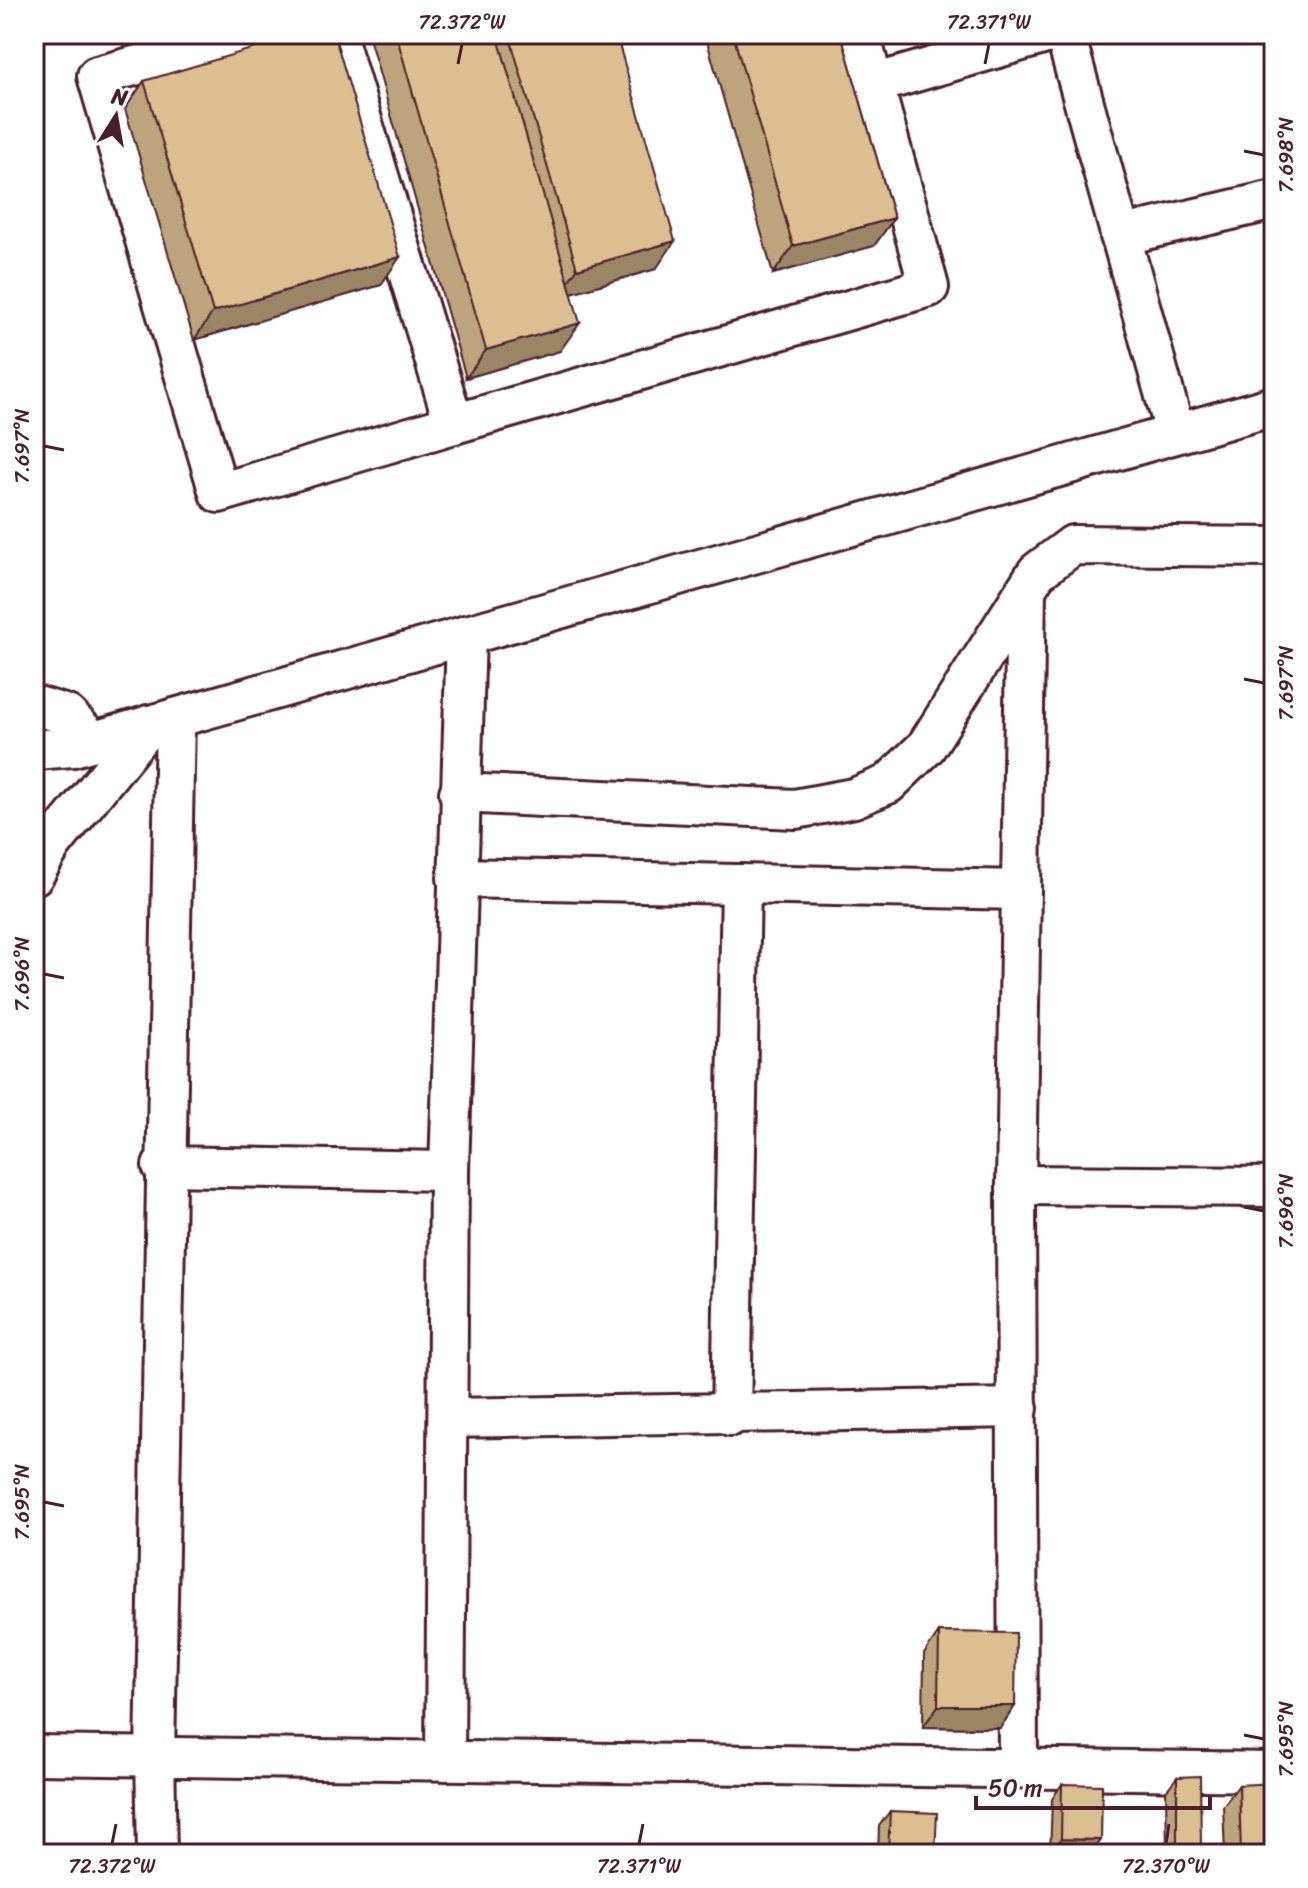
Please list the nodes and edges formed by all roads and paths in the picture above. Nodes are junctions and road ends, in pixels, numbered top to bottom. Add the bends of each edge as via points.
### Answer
1 (253, 34) edge
2 (336, 34) edge
3 (860, 34) edge
4 (1046, 34) edge
5 (1065, 34) edge
6 (874, 84) junction
7 (1274, 200) edge
8 (1120, 236) junction
9 (1274, 406) edge
10 (454, 424) junction
11 (1175, 432) junction
12 (1274, 547) edge
13 (1026, 590) junction
14 (466, 635) junction
15 (34, 705) edge
16 (162, 721) junction
17 (93, 741) junction
18 (34, 750) edge
19 (459, 793) junction
20 (34, 875) edge
21 (457, 878) junction
22 (741, 884) junction
23 (1021, 890) junction
24 (165, 1166) junction
25 (449, 1171) junction
26 (1016, 1185) junction
27 (1274, 1187) edge
28 (1018, 1408) junction
29 (731, 1416) junction
30 (448, 1418) junction
31 (34, 1755) edge
32 (155, 1756) junction
33 (445, 1761) junction
34 (1018, 1768) junction
35 (1274, 1772) edge
36 (157, 1854) edge

1 - 10 street via 97,76 219,493
2 - 10 street
3 - 6 street
4 - 6 street
5 - 8 street
6 - 10 street via 929,287
7 - 8 street
8 - 11 street
9 - 11 street
11 - 14 street
12 - 13 street via 1073,545 1037,572
13 - 19 street via 926,747 888,784 854,798 795,809
13 - 23 street
14 - 16 street
14 - 19 street
15 - 17 street via 67,715
16 - 17 street
16 - 20 street via 52,844
16 - 24 street
17 - 18 street
19 - 21 street
21 - 22 street
21 - 25 street
22 - 23 street
22 - 29 street
23 - 26 street
24 - 25 street
24 - 32 street
25 - 30 street
26 - 27 street
26 - 28 street
28 - 29 street
28 - 34 street
29 - 30 street
30 - 33 street
31 - 32 street
32 - 33 street
32 - 36 street
33 - 34 street
34 - 35 street

